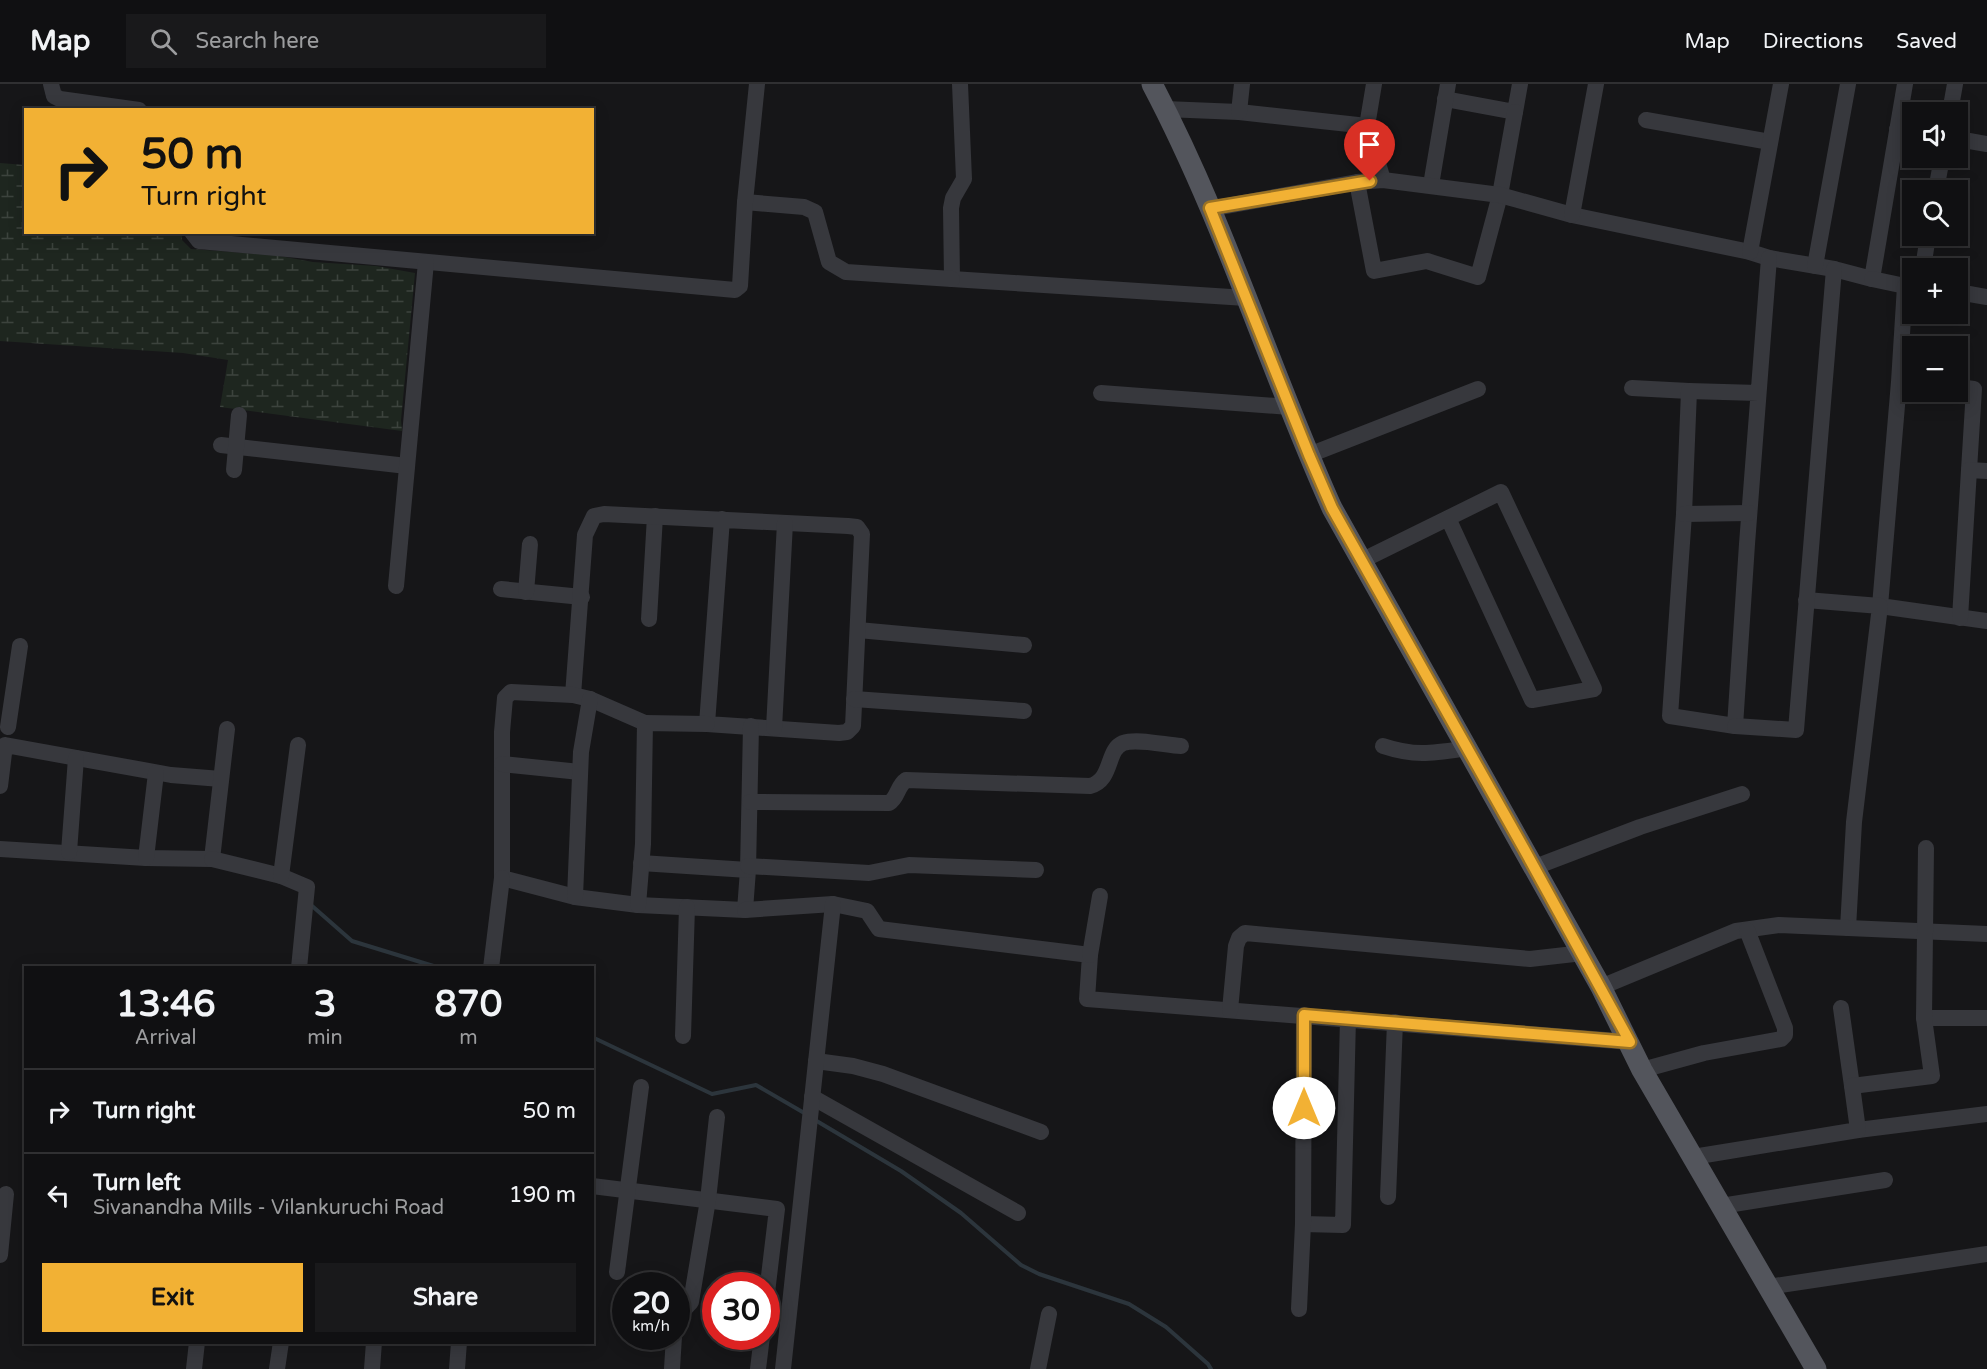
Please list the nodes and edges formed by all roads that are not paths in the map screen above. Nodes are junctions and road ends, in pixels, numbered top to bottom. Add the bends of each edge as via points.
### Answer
1 (51, 84) edge
2 (757, 84) edge
3 (960, 84) edge
4 (1152, 84) edge
5 (1242, 84) edge
6 (1374, 84) edge
7 (1520, 84) edge
8 (1596, 84) edge
9 (1781, 84) edge
10 (1848, 84) edge
11 (1905, 84) edge
12 (1955, 84) edge
13 (1447, 92) edge
14 (1905, 102) edge
15 (1952, 102) edge
16 (125, 108) edge
17 (1165, 108) junction
18 (1239, 112) junction
19 (1515, 112) junction
20 (1646, 120) dead end
21 (1367, 126) junction
22 (1968, 141) edge
23 (1770, 142) junction
24 (1902, 144) edge
25 (1987, 144) edge
26 (1383, 180) junction
27 (1357, 182) junction
28 (1431, 185) junction
29 (1500, 195) junction
30 (745, 202) junction
31 (1210, 208) junction
32 (1572, 215) junction
33 (194, 234) edge
34 (1750, 252) junction
35 (1769, 258) junction
36 (426, 262) junction
37 (1815, 266) junction
38 (1834, 269) junction
39 (952, 279) junction
40 (1872, 279) junction
41 (1902, 285) edge
42 (1968, 294) edge
43 (1987, 297) edge
44 (1246, 298) junction
45 (1632, 388) dead end
46 (1478, 389) dead end
47 (1973, 389) edge
48 (1689, 391) junction
49 (1101, 393) dead end
50 (1758, 393) junction
51 (1904, 402) edge
52 (1290, 407) junction
53 (239, 415) dead end
54 (229, 446) junction
55 (1309, 455) junction
56 (407, 466) junction
57 (234, 470) dead end
58 (1969, 470) junction
59 (1987, 471) edge
60 (1749, 513) junction
61 (1684, 514) junction
62 (655, 516) junction
63 (1448, 518) junction
64 (722, 519) junction
65 (785, 523) junction
66 (530, 544) dead end
67 (1362, 560) junction
68 (396, 586) dead end
69 (501, 589) dead end
70 (526, 592) junction
71 (582, 597) junction
72 (1806, 600) junction
73 (1880, 606) junction
74 (1960, 618) junction
75 (649, 619) dead end
76 (1987, 621) edge
77 (858, 630) junction
78 (1024, 645) dead end
79 (20, 646) dead end
80 (573, 695) junction
81 (590, 699) junction
82 (855, 699) junction
83 (1024, 711) dead end
84 (645, 723) junction
85 (707, 724) junction
86 (751, 726) junction
87 (1736, 726) junction
88 (4, 727) edge
89 (774, 728) junction
90 (227, 729) dead end
91 (298, 745) dead end
92 (5, 746) junction
93 (1181, 746) dead end
94 (1383, 746) dead end
95 (1468, 748) junction
96 (76, 758) junction
97 (502, 764) junction
98 (156, 772) junction
99 (580, 772) junction
100 (221, 779) junction
101 (0, 786) edge
102 (1742, 794) dead end
103 (750, 802) junction
104 (1926, 848) dead end
105 (0, 849) edge
106 (69, 852) junction
107 (146, 858) junction
108 (212, 859) junction
109 (641, 863) junction
110 (1534, 867) junction
111 (748, 868) junction
112 (1036, 870) dead end
113 (281, 876) junction
114 (502, 878) junction
115 (1100, 896) dead end
116 (575, 897) junction
117 (833, 904) junction
118 (639, 905) junction
119 (687, 907) junction
120 (745, 910) junction
121 (1848, 928) junction
122 (1747, 930) junction
123 (1924, 932) junction
124 (1987, 934) edge
125 (1583, 953) junction
126 (1090, 955) junction
127 (299, 966) edge
128 (491, 966) edge
129 (1601, 987) junction
130 (1841, 1008) dead end
131 (1230, 1010) junction
132 (1304, 1015) junction
133 (1348, 1018) junction
134 (1924, 1018) junction
135 (1987, 1018) edge
136 (1395, 1022) junction
137 (683, 1036) dead end
138 (1630, 1042) junction
139 (816, 1060) junction
140 (1642, 1070) junction
141 (1852, 1086) junction
142 (641, 1087) dead end
143 (811, 1110) junction
144 (1987, 1114) edge
145 (717, 1117) dead end
146 (1858, 1130) junction
147 (1041, 1132) dead end
148 (1693, 1157) junction
149 (1885, 1180) dead end
150 (594, 1186) edge
151 (627, 1190) junction
152 (6, 1194) dead end
153 (1388, 1197) dead end
154 (708, 1200) junction
155 (1721, 1206) junction
156 (1018, 1214) dead end
157 (1303, 1224) junction
158 (1987, 1254) edge
159 (0, 1255) edge
160 (617, 1272) dead end
161 (769, 1272) edge
162 (1768, 1287) junction
163 (690, 1303) edge
164 (1299, 1309) dead end
165 (1049, 1314) dead end
166 (197, 1344) edge
167 (281, 1344) edge
168 (374, 1344) edge
169 (459, 1344) edge
170 (674, 1350) edge
171 (760, 1350) edge
172 (194, 1369) edge
173 (277, 1369) edge
174 (372, 1369) edge
175 (457, 1369) edge
176 (672, 1369) edge
177 (758, 1369) edge
178 (783, 1369) edge
179 (1039, 1369) edge
180 (1816, 1369) edge

1 - 16 street via 54,96 60,99
2 - 30 street
3 - 39 street via 964,179 951,208
4 - 17 main road
5 - 18 street
6 - 21 street
7 - 19 street
8 - 32 street
9 - 23 street
10 - 37 street
11 - 14 street
12 - 15 street
13 - 19 street
13 - 28 street
17 - 18 street
17 - 31 main road
18 - 21 street
19 - 29 street
20 - 23 street
21 - 26 street
22 - 25 street
23 - 34 street
24 - 40 street
26 - 27 street
26 - 28 street
27 - 29 street via 1374,271 1427,261 1478,277
27 - 31 street
28 - 29 street
29 - 32 street
30 - 36 street via 740,286 735,291
30 - 39 street via 804,207 815,212 829,262 846,272
31 - 44 main road
32 - 34 street
33 - 36 street via 199,241
34 - 35 street
35 - 37 street
35 - 50 street
36 - 56 street
37 - 38 street
38 - 40 street
38 - 72 street
39 - 44 street
40 - 41 street
42 - 43 street
44 - 52 main road
45 - 48 street
46 - 55 street
47 - 58 street
48 - 50 street
48 - 61 street
49 - 52 street
50 - 60 street
51 - 73 street
52 - 55 main road
53 - 54 street
54 - 56 street
54 - 57 street
55 - 67 main road via 1332,508
56 - 68 street
58 - 59 street
58 - 74 street
60 - 61 street
60 - 87 street
61 - 87 street via 1670,716
62 - 64 street
62 - 71 street via 594,516 585,535
62 - 75 street
63 - 63 street via 1501,492 1594,689 1533,700
63 - 67 street
64 - 65 street
64 - 85 street
65 - 77 street via 863,528
65 - 89 street
66 - 70 street
67 - 95 main road
69 - 70 street
70 - 71 street
71 - 80 street
72 - 73 street
72 - 87 street via 1796,730
73 - 74 street
73 - 121 street via 1854,822
74 - 76 street
77 - 78 street
77 - 82 street
79 - 88 street
80 - 81 street
80 - 97 street via 511,692 505,698
81 - 84 street
81 - 99 street
82 - 83 street
82 - 89 street via 853,726 847,732
84 - 85 street
84 - 109 street
85 - 86 street
86 - 89 street
86 - 103 street
88 - 92 street
90 - 100 street
91 - 113 street
92 - 96 street
92 - 101 street
93 - 103 street via 1133,741 1121,744 1101,780 1090,786 906,780 889,803
94 - 95 street via 1424,754
95 - 110 main road
96 - 98 street
96 - 106 street
97 - 99 street
97 - 114 street
98 - 100 street
98 - 107 street
99 - 116 street
100 - 108 street
102 - 110 street
103 - 111 street
104 - 123 street
105 - 106 street
106 - 107 street
107 - 108 street
108 - 113 street
109 - 111 street
109 - 118 street
110 - 125 main road
111 - 112 street via 869,873 909,865
111 - 120 street
113 - 127 street via 307,887
114 - 116 street
114 - 128 street
115 - 126 street
116 - 118 street
117 - 120 street
117 - 126 street via 867,911 879,929
117 - 139 street
118 - 119 street
119 - 120 street
119 - 137 street
121 - 122 street via 1779,926
121 - 123 street
122 - 129 street via 1736,931
122 - 140 street via 1785,1035
123 - 124 street
123 - 134 street
125 - 129 main road
125 - 131 street via 1530,958 1245,933 1236,946
126 - 131 street via 1088,999
129 - 138 main road
130 - 141 street
131 - 132 street
132 - 133 street
132 - 157 street
133 - 136 street
133 - 157 street via 1343,1225
134 - 135 street
134 - 141 street via 1932,1076
136 - 138 street
136 - 153 street
138 - 140 main road
139 - 143 street
139 - 147 street via 883,1074
140 - 148 main road
141 - 146 street
142 - 151 street
143 - 156 street
143 - 178 street
144 - 146 street
145 - 154 street
146 - 148 street
148 - 155 main road
149 - 155 street
150 - 151 street
151 - 154 street
151 - 160 street
152 - 159 street
154 - 161 street via 777,1209
154 - 163 street
155 - 162 main road
157 - 164 street
158 - 162 street
162 - 180 main road
165 - 179 street
166 - 172 street
167 - 173 street
168 - 174 street
169 - 175 street
170 - 176 street
171 - 177 street

